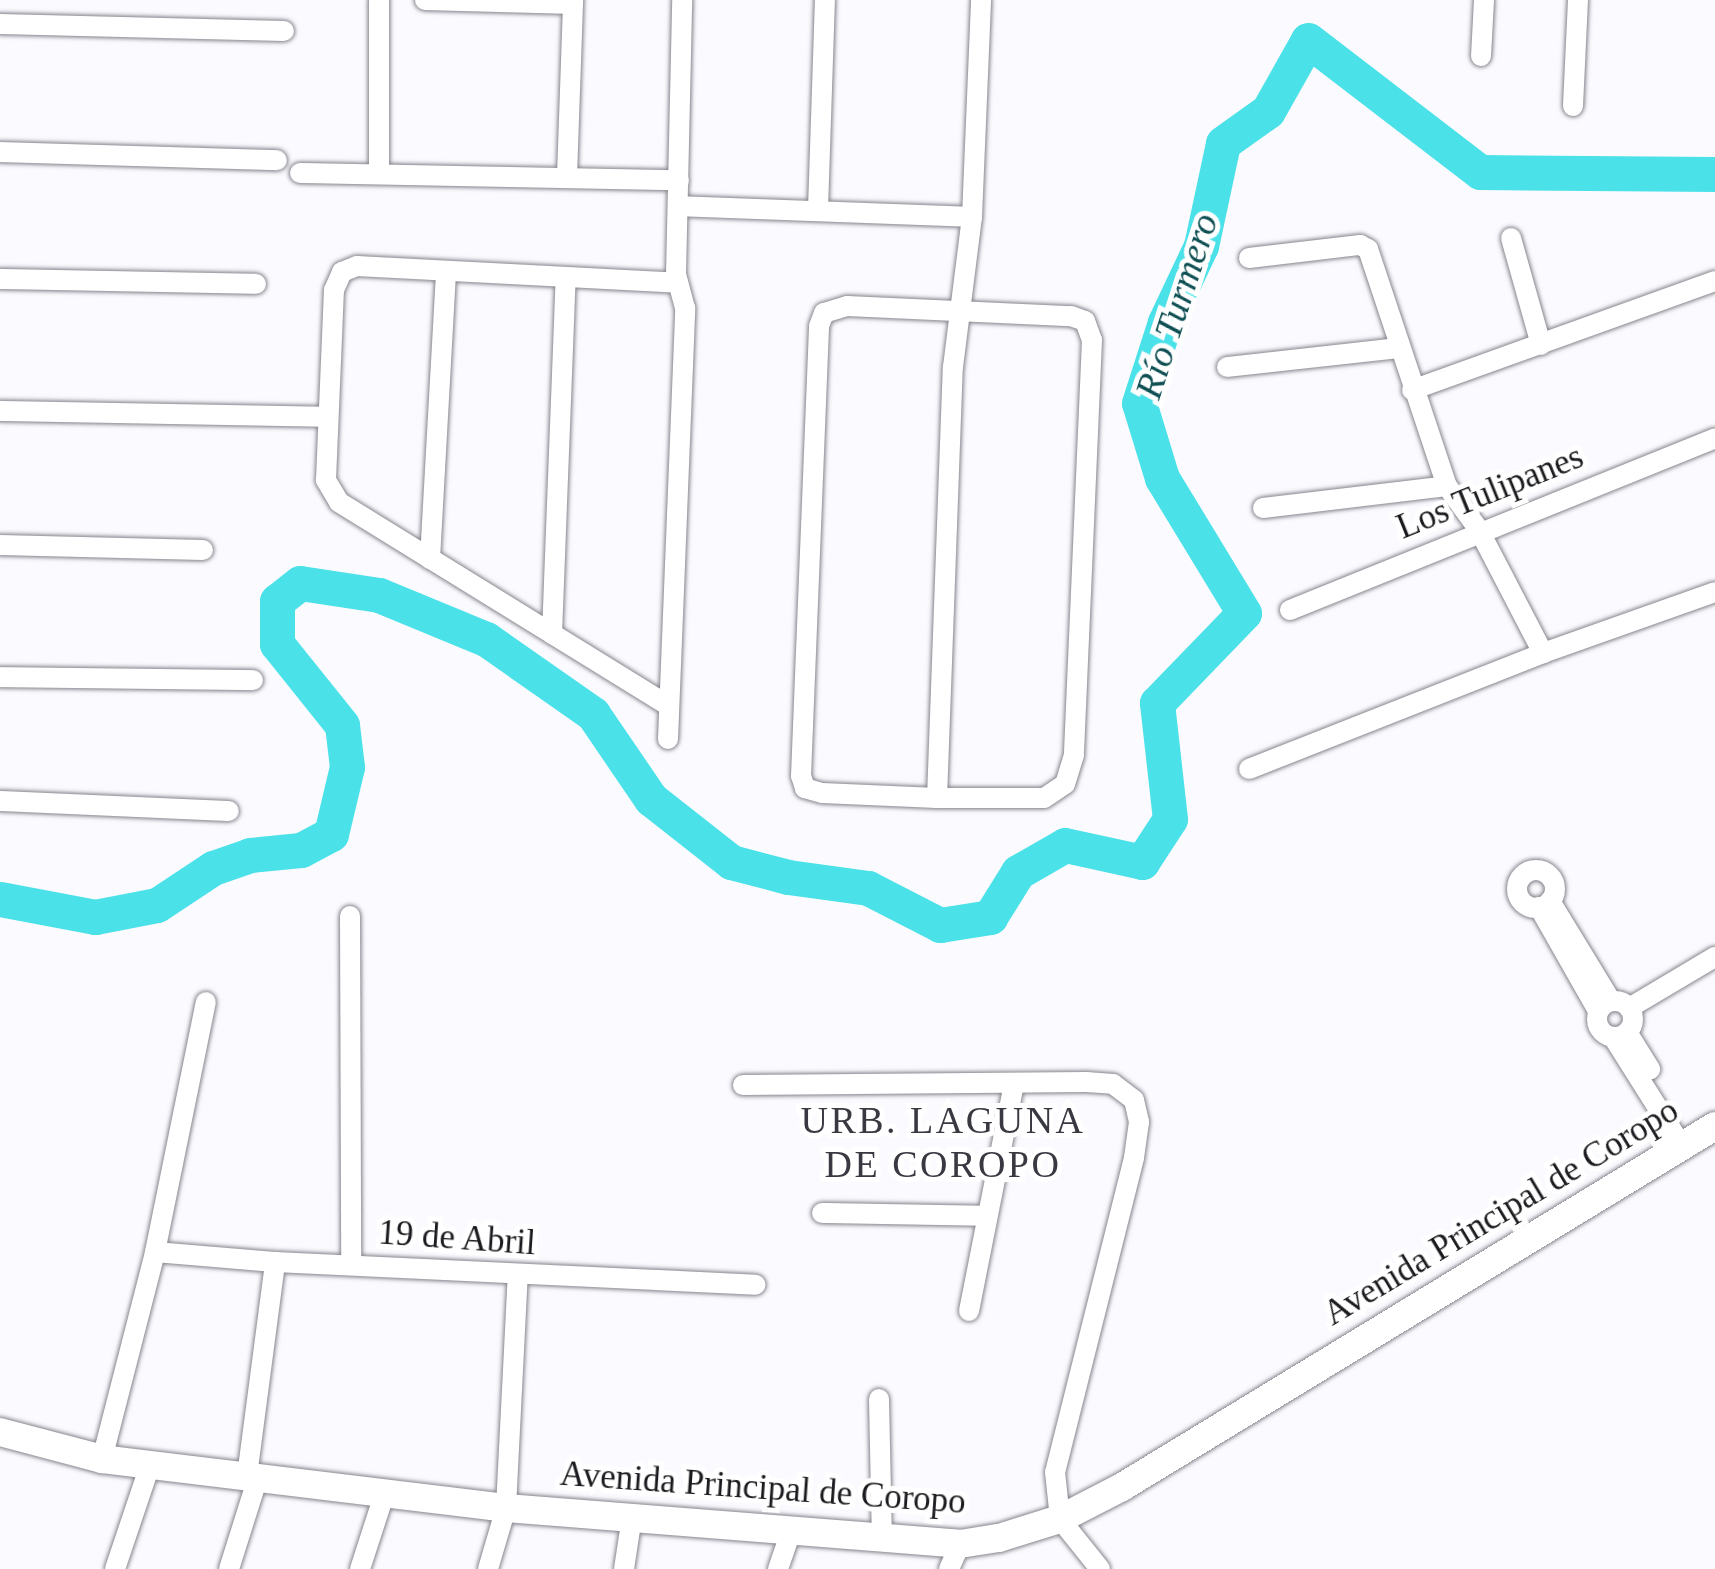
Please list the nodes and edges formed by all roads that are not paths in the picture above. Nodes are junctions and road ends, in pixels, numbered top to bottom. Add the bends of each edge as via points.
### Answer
1 (379, 0) edge
2 (425, 0) edge
3 (682, 0) edge
4 (826, 0) edge
5 (981, 0) edge
6 (1484, 0) edge
7 (1578, 0) edge
8 (573, 2) edge
9 (0, 24) edge
10 (284, 32) dead end
11 (1481, 56) dead end
12 (1573, 106) dead end
13 (0, 152) edge
14 (278, 160) dead end
15 (379, 172) junction
16 (300, 173) dead end
17 (567, 176) junction
18 (678, 180) junction
19 (678, 206) junction
20 (818, 209) junction
21 (972, 217) junction
22 (1510, 238) dead end
23 (1249, 258) dead end
24 (446, 271) junction
25 (566, 277) junction
26 (0, 279) edge
27 (1715, 281) edge
28 (678, 283) junction
29 (256, 284) dead end
30 (963, 314) junction
31 (1541, 345) junction
32 (1398, 348) junction
33 (1226, 368) dead end
34 (1412, 390) junction
35 (0, 411) edge
36 (328, 417) junction
37 (1715, 438) edge
38 (1447, 486) junction
39 (1263, 508) dead end
40 (1479, 530) junction
41 (0, 545) edge
42 (202, 550) dead end
43 (430, 558) junction
44 (1715, 592) edge
45 (1290, 610) dead end
46 (552, 634) junction
47 (1543, 654) junction
48 (0, 677) edge
49 (253, 680) dead end
50 (669, 706) junction
51 (668, 739) dead end
52 (1249, 769) dead end
53 (937, 798) junction
54 (0, 801) edge
55 (229, 810) dead end
56 (1544, 904) dead end
57 (350, 916) dead end
58 (1715, 957) edge
59 (206, 1002) dead end
60 (1613, 1006) junction
61 (1620, 1035) junction
62 (1014, 1083) junction
63 (742, 1085) dead end
64 (1697, 1137) edge
65 (822, 1212) dead end
66 (988, 1216) junction
67 (155, 1252) junction
68 (275, 1262) junction
69 (351, 1264) junction
70 (518, 1274) junction
71 (755, 1285) dead end
72 (968, 1312) dead end
73 (879, 1399) dead end
74 (0, 1432) edge
75 (102, 1459) junction
76 (150, 1465) junction
77 (253, 1477) junction
78 (385, 1492) junction
79 (506, 1508) junction
80 (632, 1517) junction
81 (1060, 1519) junction
82 (792, 1532) junction
83 (882, 1538) junction
84 (954, 1556) edge
85 (115, 1569) edge
86 (230, 1569) edge
87 (360, 1569) edge
88 (488, 1569) edge
89 (624, 1569) edge
90 (778, 1569) edge
91 (1100, 1569) edge

1 - 15 street
2 - 8 street
3 - 18 street
4 - 20 street
5 - 21 street
6 - 11 street
7 - 12 street
8 - 17 street
9 - 10 street
13 - 14 street
15 - 16 street
15 - 17 street
17 - 18 street
18 - 19 street
19 - 20 street
19 - 28 street
20 - 21 street
21 - 30 street
22 - 31 street
23 - 32 street via 1365,246
24 - 25 street
24 - 36 street via 357,266 342,272 334,290
24 - 43 street
25 - 28 street
25 - 46 street
26 - 29 street
27 - 31 street
28 - 50 street via 685,308
30 - 53 street via 953,367
30 - 53 street via 1070,316 1085,321 1092,340 1074,755 1065,784 1044,798
30 - 53 street via 847,306 824,313 819,326 801,776 805,788 822,793
31 - 34 street
32 - 33 street
32 - 34 street
34 - 38 street
35 - 36 street
36 - 43 street via 326,480 339,502
37 - 40 street, Los Tulipanes
38 - 39 street
38 - 40 street
40 - 45 street, Los Tulipanes
40 - 47 street
41 - 42 street
43 - 46 street
44 - 47 street
46 - 50 street
47 - 52 street
48 - 49 street
50 - 51 street
54 - 55 street
56 - 60 street
57 - 69 street
58 - 60 street
59 - 67 street
60 - 61 street via 1633,1020
60 - 61 street via 1598,1028
61 - 64 street
62 - 63 street
62 - 66 street
62 - 81 street via 1113,1084 1128,1092 1139,1115 1055,1472
64 - 81 street, Avenida Principal de Coropo
65 - 66 street
66 - 72 street
67 - 68 street, 19 de Abril
67 - 75 street
68 - 69 street, 19 de Abril
68 - 77 street
69 - 70 street, 19 de Abril
70 - 71 street, 19 de Abril
70 - 79 street
73 - 83 street
74 - 75 street, Avenida Principal de Coropo
75 - 76 street, Avenida Principal de Coropo
76 - 77 street, Avenida Principal de Coropo
76 - 85 street
77 - 78 street, Avenida Principal de Coropo
77 - 86 street
78 - 79 street, Avenida Principal de Coropo
78 - 87 street
79 - 80 street, Avenida Principal de Coropo
79 - 88 street
80 - 82 street, Avenida Principal de Coropo
80 - 89 street
81 - 84 street, Avenida Principal de Coropo
81 - 91 street
82 - 83 street, Avenida Principal de Coropo
82 - 90 street
83 - 84 street, Avenida Principal de Coropo

